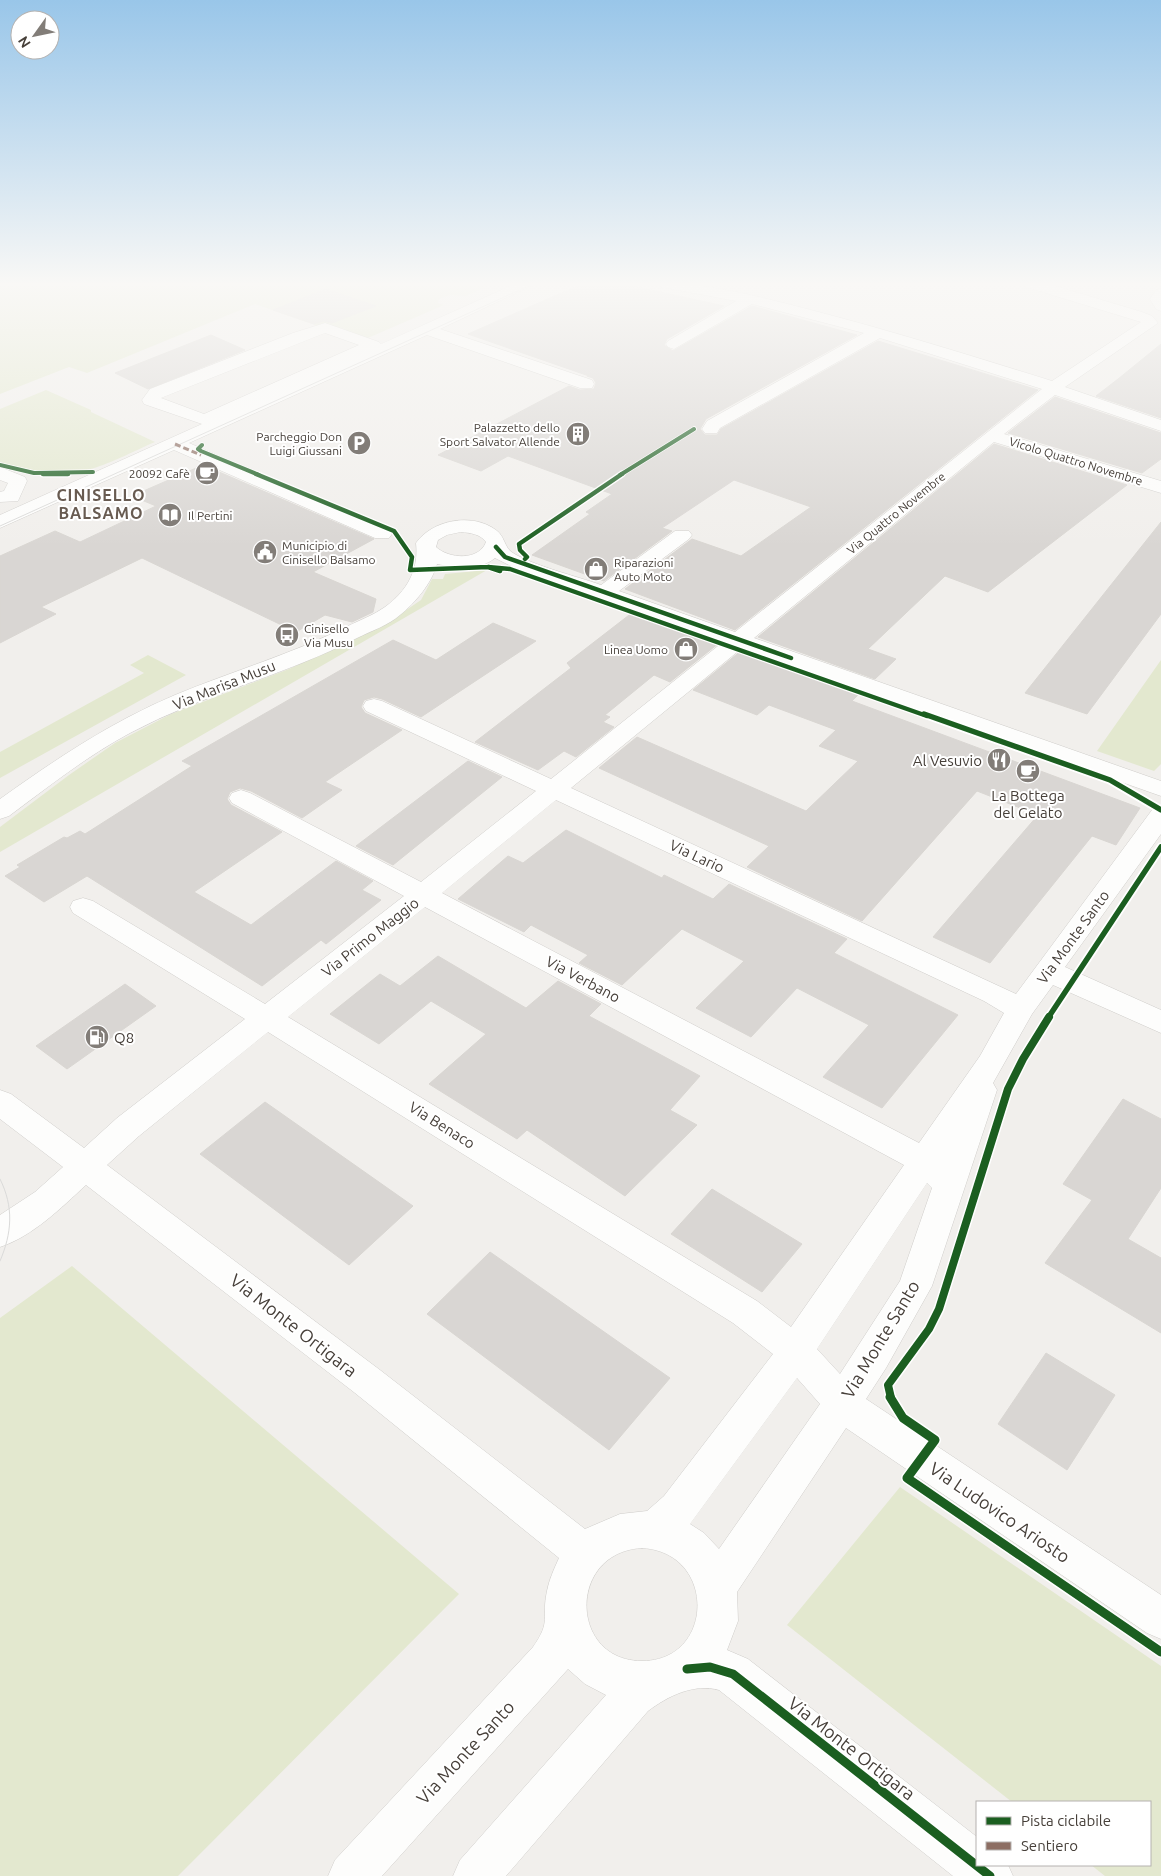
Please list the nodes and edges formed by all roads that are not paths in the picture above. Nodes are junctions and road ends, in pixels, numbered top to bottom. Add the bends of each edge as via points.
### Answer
1 (213, 371) edge
2 (316, 371) edge
3 (337, 371) edge
4 (546, 371) edge
5 (810, 371) edge
6 (1001, 371) edge
7 (1079, 371) edge
8 (586, 384) dead end
9 (1056, 388) junction
10 (150, 400) joint
11 (1161, 426) edge
12 (710, 429) dead end
13 (991, 436) junction
14 (176, 444) junction
15 (0, 472) edge
16 (1161, 487) edge
17 (3, 497) dead end
18 (0, 522) edge
19 (382, 534) dead end
20 (682, 535) dead end
21 (496, 546) junction
22 (427, 549) junction
23 (604, 592) junction
24 (738, 639) junction
25 (374, 706) dead end
26 (1161, 789) edge
27 (554, 790) junction
28 (241, 798) dead end
29 (0, 811) edge
30 (1161, 816) edge
31 (424, 894) junction
32 (83, 907) dead end
33 (1048, 971) junction
34 (1020, 1009) junction
35 (267, 1019) junction
36 (1161, 1022) edge
37 (991, 1063) junction
38 (0, 1102) edge
39 (923, 1160) junction
40 (86, 1167) junction
41 (951, 1185) junction
42 (0, 1233) edge
43 (796, 1351) junction
44 (842, 1402) junction
45 (654, 1530) junction
46 (584, 1553) junction
47 (716, 1588) junction
48 (1161, 1619) edge
49 (567, 1621) junction
50 (669, 1676) junction
51 (976, 1865) edge
52 (977, 1866) edge
53 (351, 1876) edge
54 (476, 1876) edge
55 (990, 1876) edge

1 - 10 street via 165,390
2 - 10 street via 205,420
3 - 14 street
4 - 8 street
5 - 12 street
6 - 9 street
7 - 9 street, Via Quattro Novembre
9 - 11 street
9 - 13 street, Via Quattro Novembre
13 - 16 street, Vicolo Quattro Novembre
13 - 24 street, Via Quattro Novembre
14 - 18 street
14 - 19 street
15 - 17 street via 18,481 11,497
20 - 23 street
21 - 22 street via 484,557 464,562 443,560
21 - 22 street via 489,533 477,528 459,527 433,535 427,540
21 - 23 street via 505,557
22 - 29 street, Via Marisa Musu via 428,560 423,576 392,612 329,644 183,700 122,728 74,757
23 - 24 street
24 - 26 street
24 - 27 street, Via Primo Maggio
25 - 27 street, Via Lario
27 - 31 street, Via Primo Maggio
27 - 34 street, Via Lario
28 - 31 street, Via Verbano
30 - 33 street, Via Monte Santo
31 - 35 street, Via Primo Maggio
31 - 39 street, Via Verbano
32 - 35 street, Via Benaco
33 - 34 street, Via Monte Santo
33 - 36 street
34 - 37 street, Via Monte Santo
35 - 40 street, Via Primo Maggio via 135,1122
35 - 43 street, Via Benaco via 745,1312
37 - 39 street, Via Monte Santo
37 - 41 street, Via Monte Santo
38 - 40 street, Via Monte Ortigara
39 - 41 street, Via Verbano
39 - 43 street, Via Monte Santo
40 - 42 street, Via Primo Maggio via 47,1201
40 - 46 street, Via Monte Ortigara via 143,1208
41 - 44 street, Via Monte Santo via 915,1286
43 - 44 street, Via Benaco
43 - 45 street, Via Monte Santo via 678,1509
44 - 47 street, Via Monte Santo
44 - 48 street, Via Ludovico Ariosto
45 - 46 street via 629,1529 612,1534
45 - 47 street via 671,1535 693,1550
46 - 49 street via 568,1585
47 - 50 street via 718,1616 714,1633 700,1658
49 - 50 street via 578,1647 598,1667 623,1680
49 - 53 street, Via Monte Santo via 562,1643 548,1662
50 - 51 street, Via Monte Ortigara via 705,1665 733,1674
50 - 54 street via 633,1696
52 - 55 street, Via Monte Ortigara

